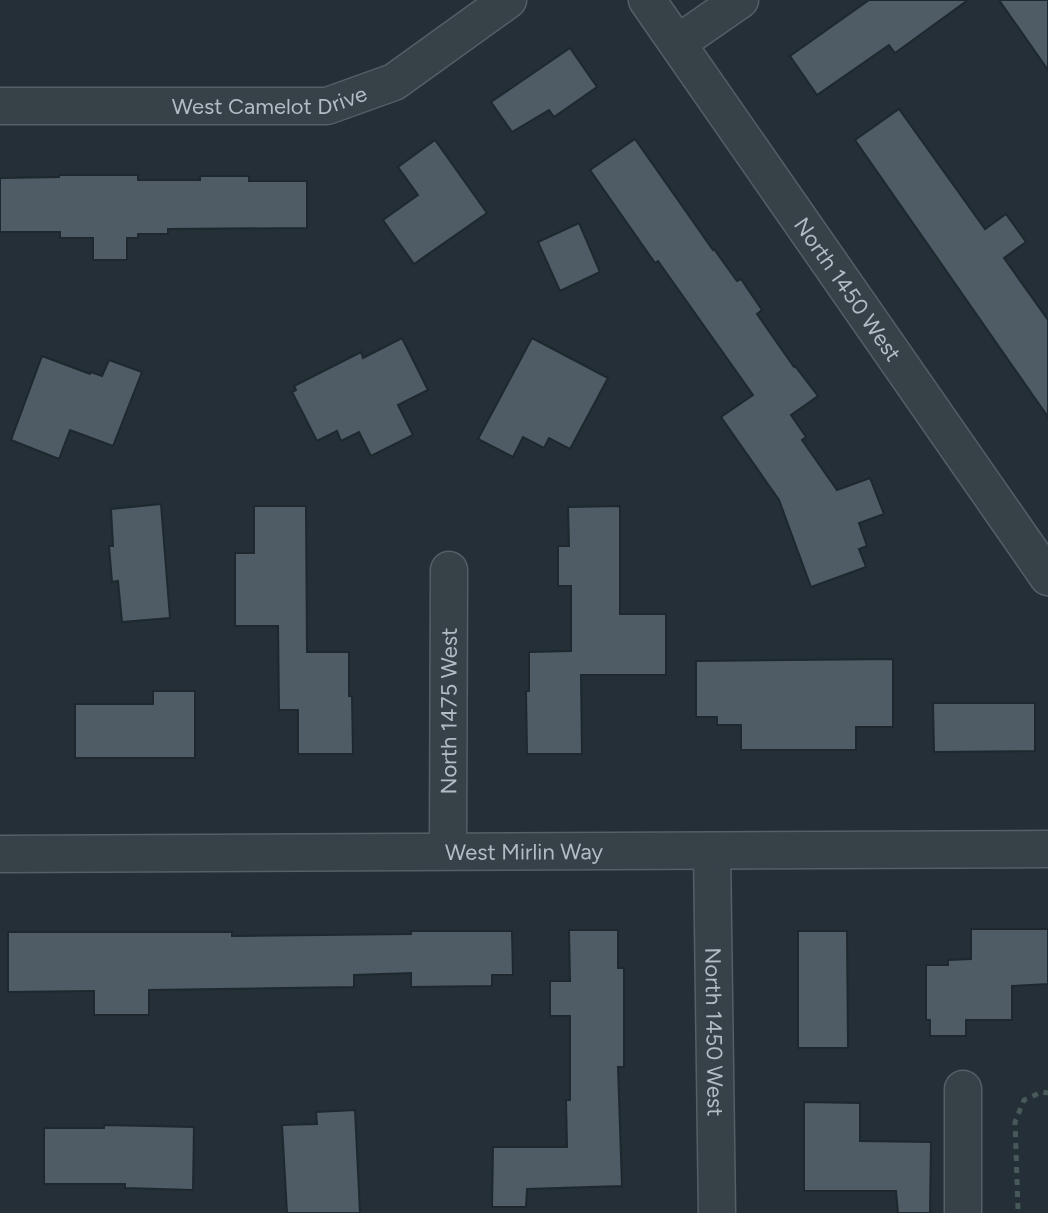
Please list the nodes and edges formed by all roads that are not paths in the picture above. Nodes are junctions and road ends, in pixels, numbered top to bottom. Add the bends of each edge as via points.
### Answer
1 (508, 0) edge
2 (647, 0) edge
3 (740, 0) edge
4 (678, 43) junction
5 (0, 106) edge
6 (449, 570) dead end
7 (1048, 577) edge
8 (1048, 849) edge
9 (448, 851) junction
10 (712, 852) junction
11 (0, 854) edge
12 (963, 1089) dead end
13 (717, 1213) edge
14 (963, 1213) edge

1 - 5 street, West Camelot Drive via 394,82 327,106
2 - 4 street, North 1450 West
3 - 4 street
4 - 7 street, North 1450 West
6 - 9 street, North 1475 West
8 - 10 street, West Mirlin Way
9 - 10 street, West Mirlin Way
9 - 11 street, West Mirlin Way
10 - 13 street, North 1450 West
12 - 14 street

